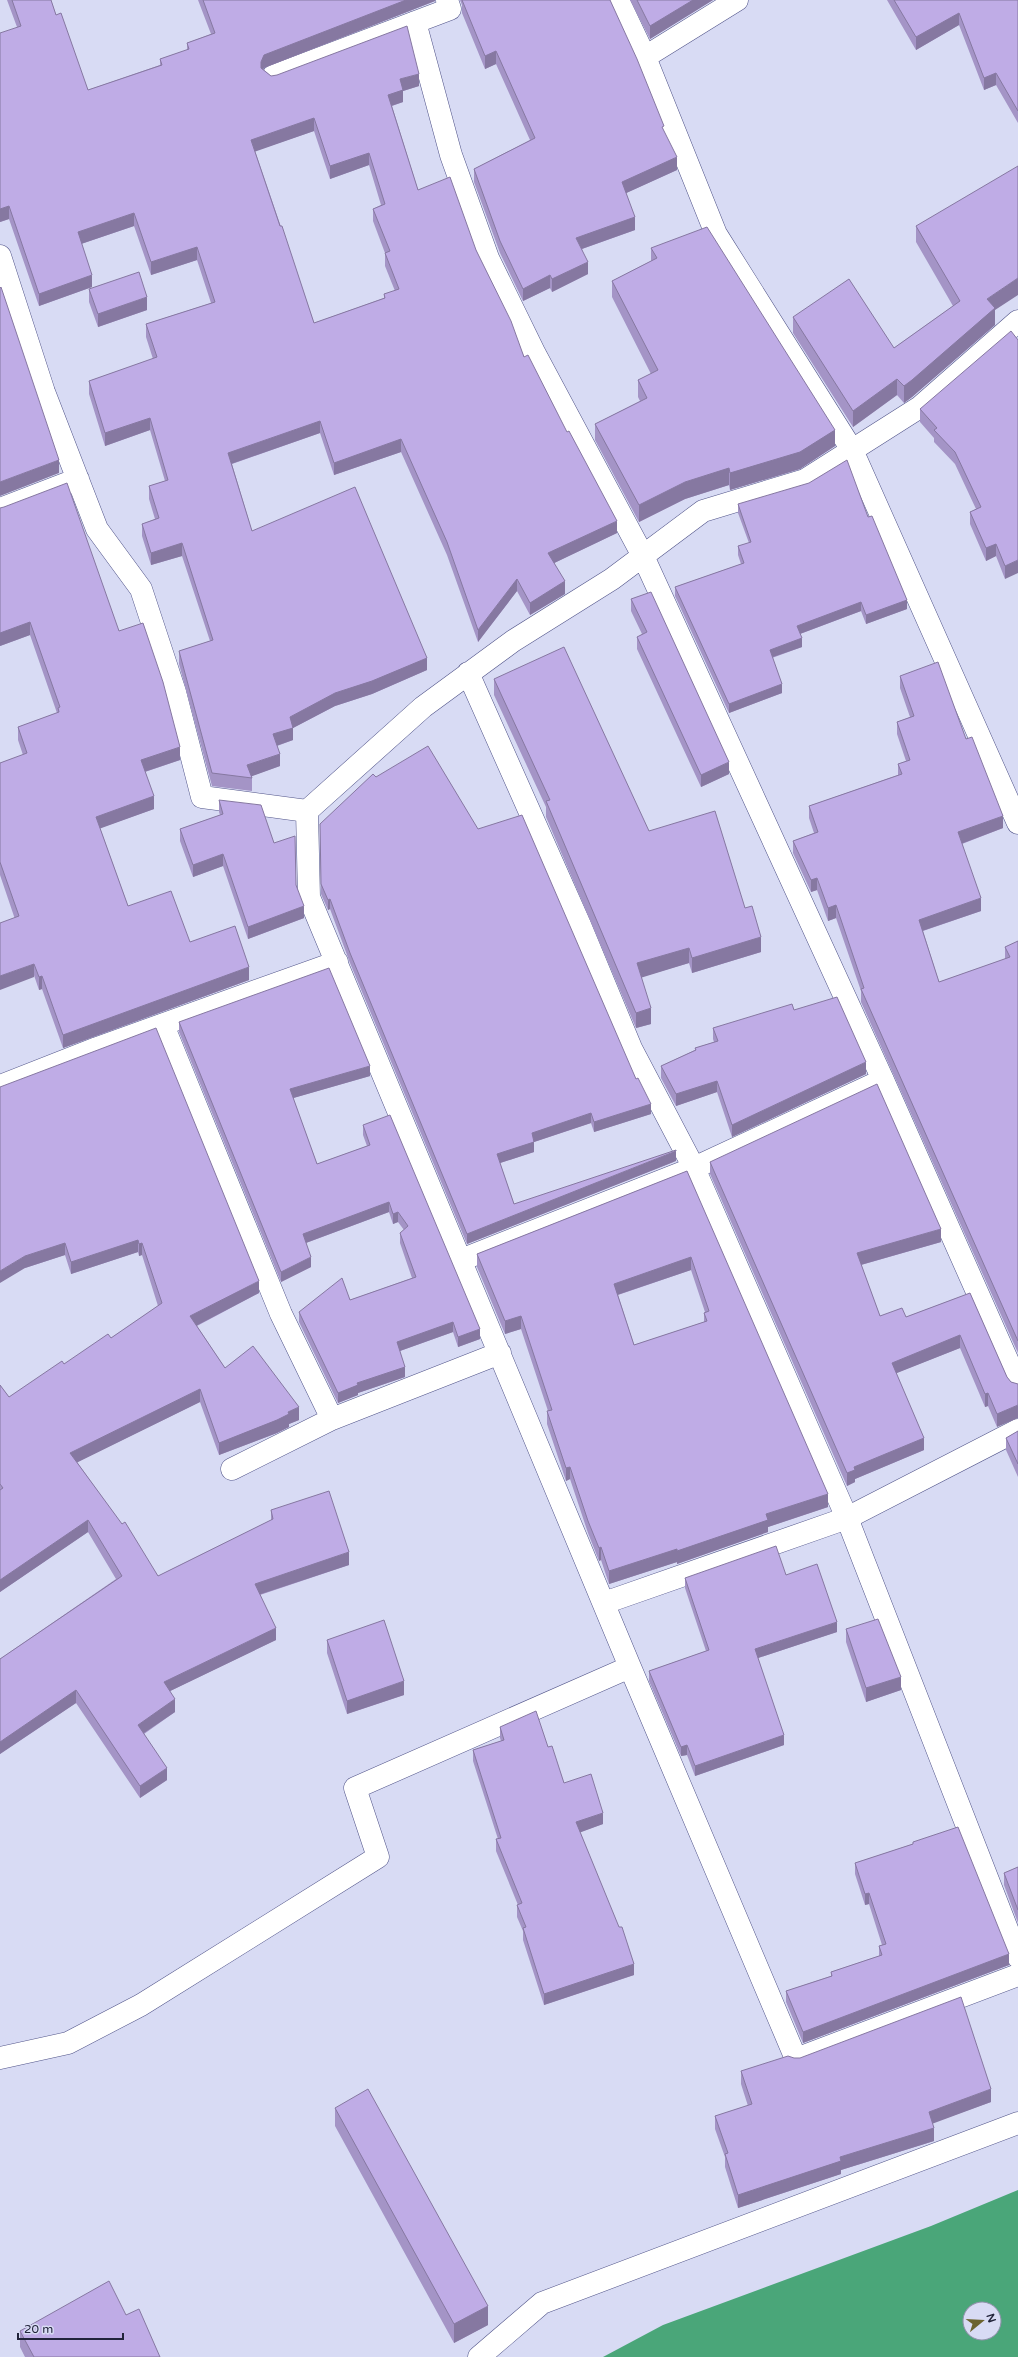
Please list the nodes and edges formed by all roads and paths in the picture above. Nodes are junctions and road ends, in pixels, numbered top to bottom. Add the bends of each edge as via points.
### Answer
1 (447, 0) edge
2 (618, 0) edge
3 (737, 0) edge
4 (415, 22) junction
5 (645, 57) junction
6 (273, 76) edge
7 (0, 256) edge
8 (1017, 325) edge
9 (852, 450) junction
10 (78, 479) junction
11 (0, 509) edge
12 (643, 556) junction
13 (468, 673) junction
14 (307, 811) junction
15 (1018, 823) edge
16 (337, 962) junction
17 (163, 1025) junction
18 (883, 1080) junction
19 (0, 1086) edge
20 (694, 1168) junction
21 (461, 1260) junction
22 (500, 1352) junction
23 (1018, 1384) edge
24 (332, 1419) junction
25 (1018, 1430) edge
26 (232, 1469) dead end
27 (848, 1518) junction
28 (604, 1603) junction
29 (630, 1667) junction
30 (1018, 1957) edge
31 (1018, 1975) edge
32 (0, 2058) edge
33 (1018, 2123) edge
34 (479, 2357) edge

1 - 4 street via 450,9
2 - 5 street
3 - 5 street
4 - 6 street
4 - 12 street via 451,156 488,258 535,354
5 - 9 street via 716,234
7 - 10 street via 44,392
8 - 9 street via 920,407
9 - 12 street via 805,480 703,511
9 - 15 street
10 - 11 street
10 - 14 street via 97,529 142,589 175,692 202,796
12 - 13 street
12 - 18 street
13 - 14 street via 423,707
13 - 20 street via 580,925 631,1048
14 - 16 street via 309,896
16 - 17 street
16 - 21 street
17 - 19 street
17 - 24 street via 281,1314
18 - 20 street
18 - 23 street
20 - 21 street
20 - 27 street
21 - 22 street
22 - 24 street
22 - 28 street
24 - 26 street
25 - 27 street
27 - 28 street
27 - 30 street
28 - 29 street
29 - 31 street via 796,2059
29 - 32 street via 355,1788 378,1858 141,2005 68,2043
33 - 34 street via 542,2304

